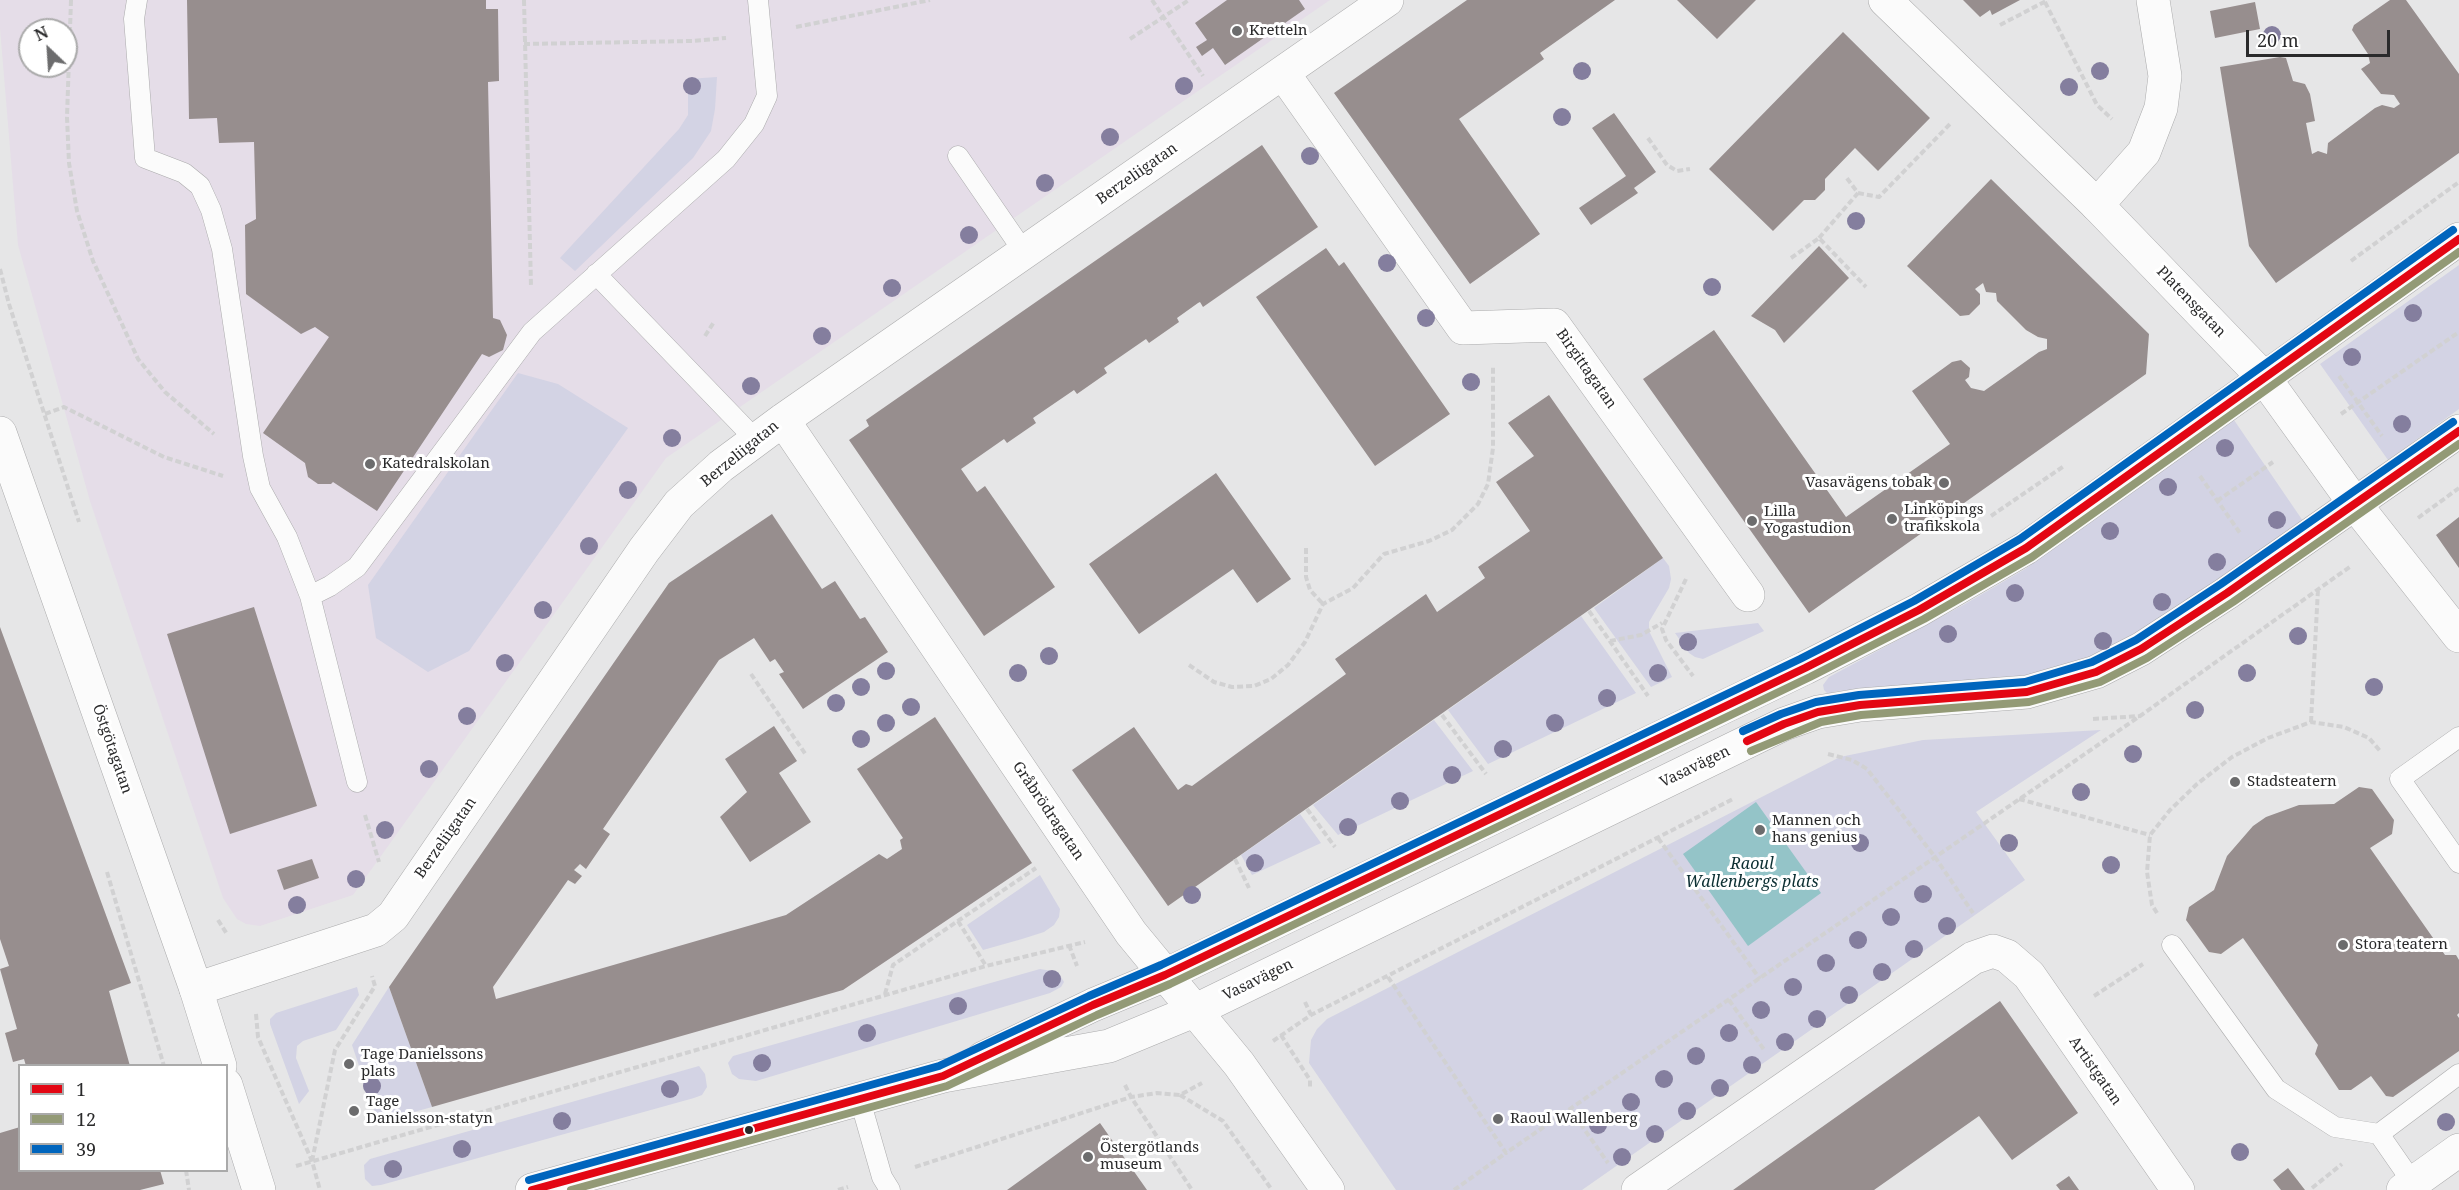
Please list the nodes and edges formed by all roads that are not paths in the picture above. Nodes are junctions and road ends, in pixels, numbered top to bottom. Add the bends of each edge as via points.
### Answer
1 (137, 0) edge
2 (758, 0) edge
3 (1387, 0) edge
4 (1885, 0) edge
5 (2152, 0) edge
6 (1283, 73) junction
7 (958, 156) dead end
8 (2097, 205) junction
9 (2459, 239) edge
10 (1024, 252) junction
11 (596, 274) junction
12 (2265, 379) junction
13 (783, 420) junction
14 (2459, 431) edge
15 (0, 433) edge
16 (756, 440) junction
17 (2355, 504) junction
18 (1748, 595) dead end
19 (309, 596) junction
20 (2459, 636) edge
21 (2459, 737) edge
22 (357, 782) road end
23 (2459, 863) edge
24 (2172, 945) road end
25 (1165, 975) junction
26 (196, 989) junction
27 (1196, 1010) junction
28 (220, 1064) edge
29 (2459, 1074) edge
30 (943, 1076) junction
31 (228, 1091) edge
32 (860, 1100) junction
33 (2379, 1134) junction
34 (2459, 1150) edge
35 (1626, 1181) edge
36 (886, 1184) edge
37 (2408, 1186) edge
38 (259, 1190) edge
39 (532, 1190) edge
40 (1328, 1190) edge
41 (2178, 1190) edge

1 - 19 lane via 134,19 145,158 184,173 200,186 211,210 222,249 260,488 287,537
2 - 11 lane via 767,96 754,124 726,159
3 - 6 street, Berzeliigatan
4 - 8 street, Platensgatan
5 - 8 street via 2165,76 2161,108 2144,152
6 - 10 street, Berzeliigatan
6 - 18 street, Birgittagatan via 1463,328 1554,325
7 - 10 lane
8 - 12 street, Platensgatan
9 - 12 street, Vasavägen
10 - 13 street, Berzeliigatan
11 - 16 lane
11 - 19 lane via 532,332 357,567
12 - 17 street, Platensgatan
12 - 25 street, Vasavägen via 2026,548 1919,610
13 - 16 street, Berzeliigatan
13 - 25 street, Gråbrödragatan via 1131,933
14 - 17 street, Vasavägen
15 - 26 street, Östgötagatan
16 - 26 street, Berzeliigatan via 679,504 393,916 376,930
17 - 20 street, Platensgatan
17 - 27 street, Vasavägen via 2141,649 2096,672 2027,692 1860,705 1818,712 1784,724
19 - 22 lane
21 - 23 lane via 2400,779
24 - 33 lane via 2276,1089 2335,1127
25 - 27 street, Gråbrödragatan
25 - 30 street, Vasavägen
26 - 28 street, Östgötagatan
27 - 30 street, Vasavägen via 1109,1046
27 - 40 street, Gråbrödragatan
29 - 33 lane
30 - 32 street, Vasavägen
31 - 38 street
32 - 36 lane
32 - 39 street, Vasavägen
33 - 37 lane
34 - 37 street
35 - 41 street, Artistgatan via 1788,1084 1973,958 2000,954 2029,975

